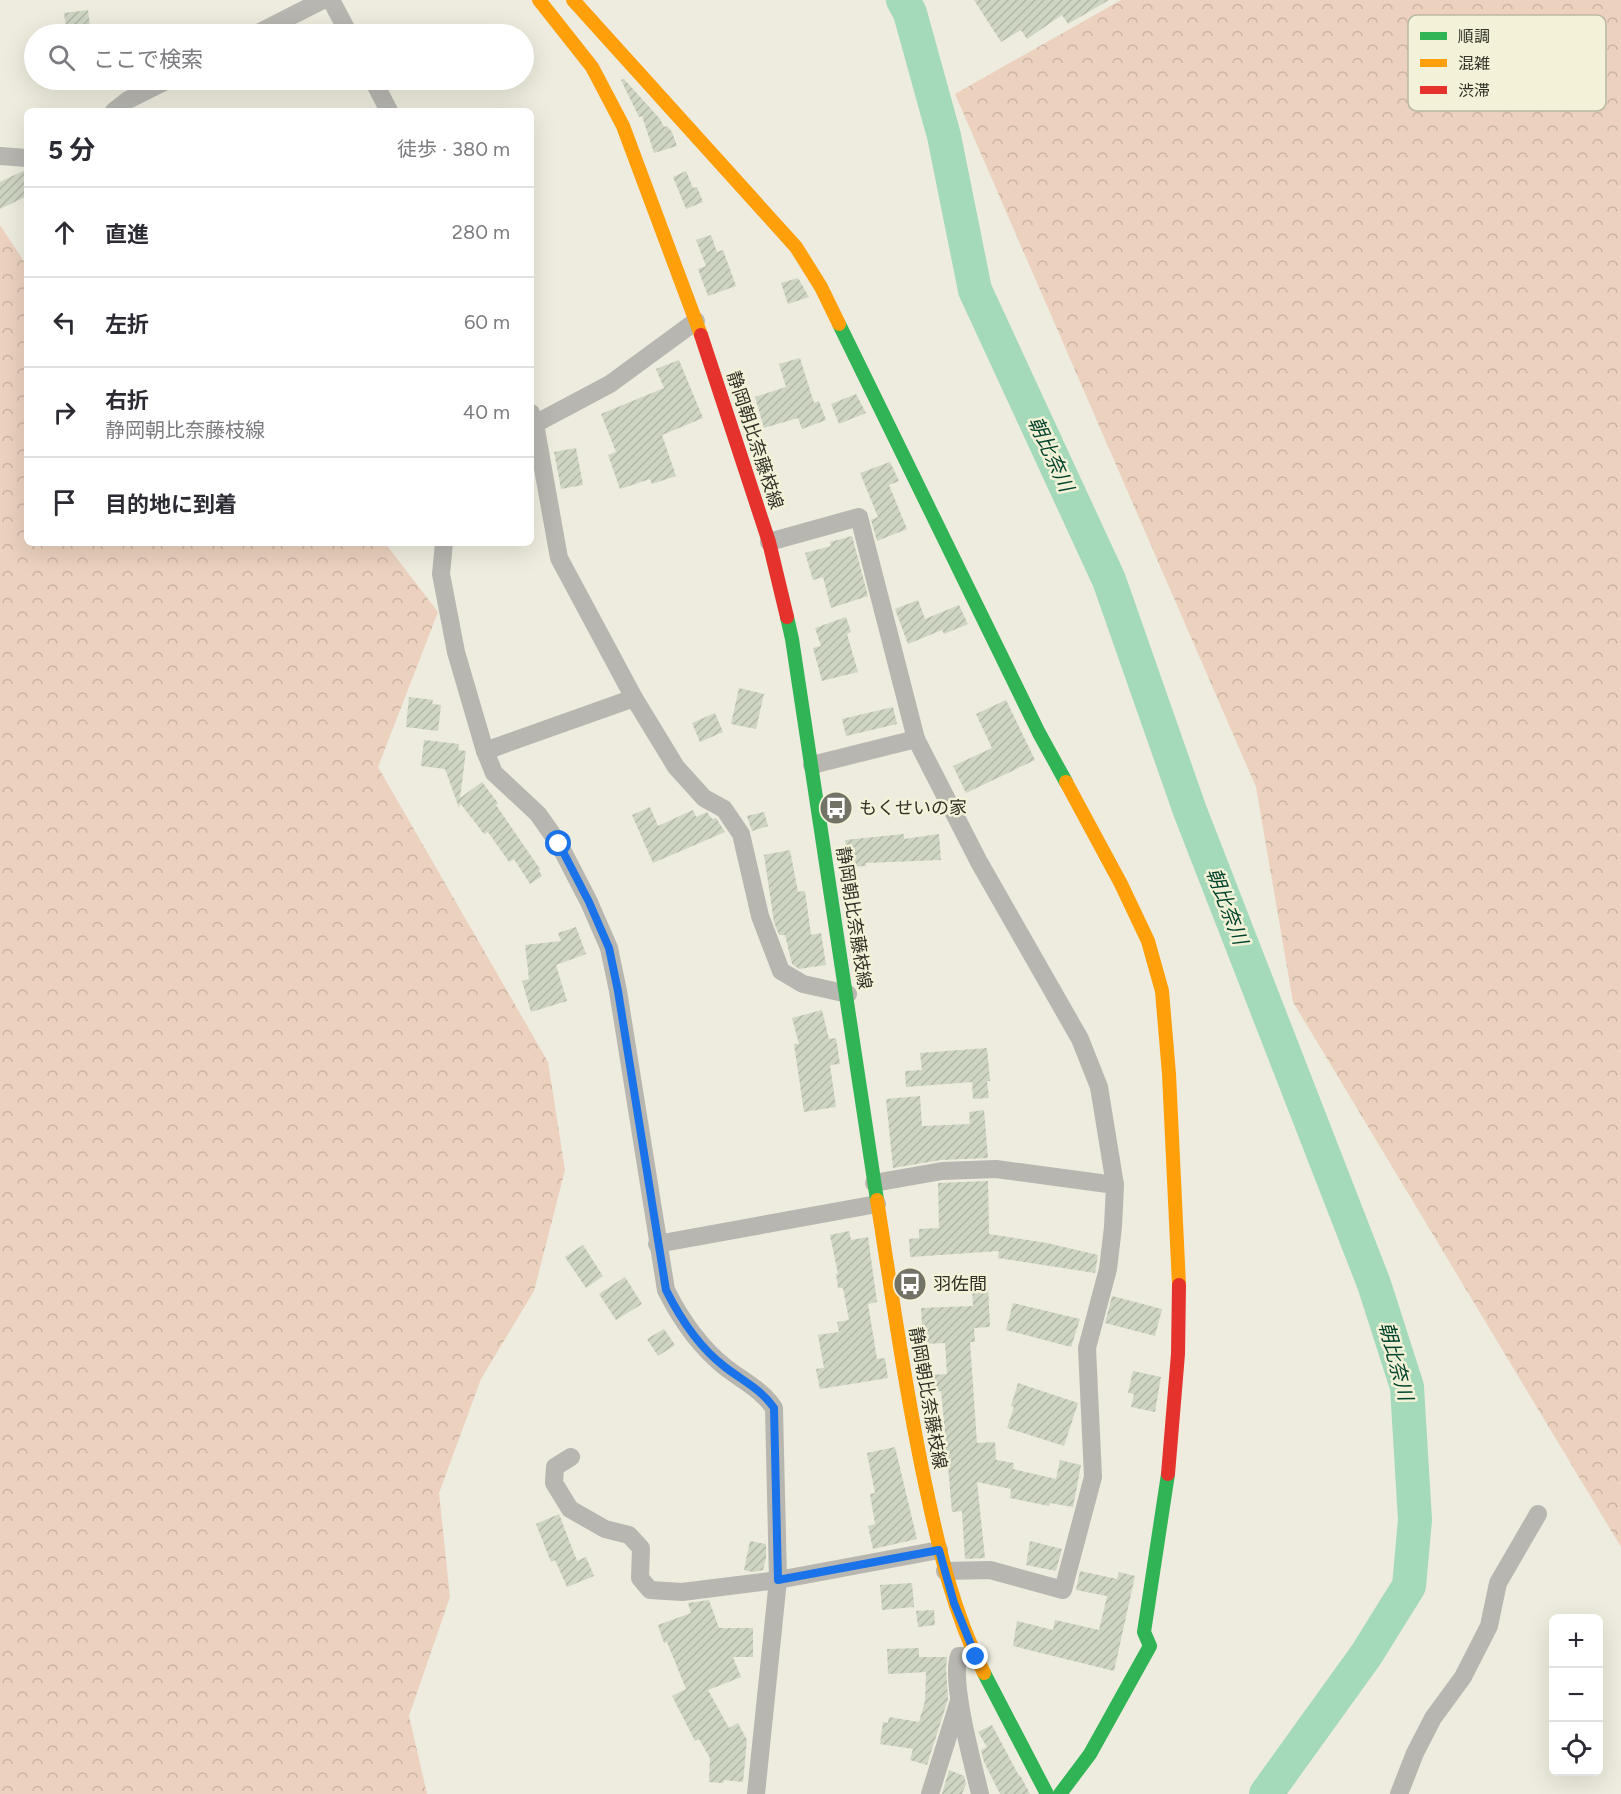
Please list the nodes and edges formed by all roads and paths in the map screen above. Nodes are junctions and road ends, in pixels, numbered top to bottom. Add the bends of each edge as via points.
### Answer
1 (323, 0) edge
2 (331, 0) edge
3 (539, 0) edge
4 (573, 0) edge
5 (276, 24) edge
6 (344, 24) edge
7 (148, 90) edge
8 (378, 90) edge
9 (118, 108) edge
10 (387, 108) edge
11 (0, 156) edge
12 (24, 158) edge
13 (696, 321) junction
14 (534, 420) edge
15 (534, 431) edge
16 (770, 542) junction
17 (444, 546) edge
18 (634, 698) junction
19 (916, 739) junction
20 (485, 752) junction
21 (812, 765) junction
22 (848, 994) junction
23 (874, 1183) junction
24 (1115, 1185) junction
25 (877, 1204) junction
26 (657, 1244) junction
27 (571, 1457) dead end
28 (1538, 1514) dead end
29 (939, 1550) junction
30 (945, 1571) junction
31 (778, 1580) junction
32 (976, 1657) junction
33 (960, 1698) junction
34 (756, 1794) edge
35 (930, 1794) edge
36 (980, 1794) edge
37 (1047, 1794) edge
38 (1060, 1794) edge
39 (1399, 1794) edge

1 - 5 street
2 - 6 street
3 - 13 street, 静岡朝比奈藤枝線 via 592,67 622,126
4 - 38 street via 796,248 821,287 1039,732 1121,884 1148,941 1162,991 1179,1293 1178,1354 1167,1481 1144,1632 1150,1646 1090,1754
7 - 9 street
8 - 10 street
11 - 12 street
13 - 14 street via 610,384
13 - 16 street, 静岡朝比奈藤枝線
15 - 18 street via 559,558
16 - 19 street via 859,517
16 - 21 street, 静岡朝比奈藤枝線 via 792,639
17 - 20 street via 441,574 453,640
18 - 20 street
18 - 22 street via 676,767 704,798 724,809 741,834 760,916 781,971 803,984
19 - 21 street
19 - 24 street via 979,862 1080,1039 1099,1087
20 - 26 street via 494,773 538,814 559,844 609,948
21 - 22 street, 静岡朝比奈藤枝線
22 - 23 street, 静岡朝比奈藤枝線
23 - 24 street via 942,1171 996,1169
23 - 25 street, 静岡朝比奈藤枝線
24 - 30 street via 1108,1269 1087,1348 1093,1477 1063,1590 990,1570
25 - 26 street
25 - 29 street, 静岡朝比奈藤枝線 via 912,1423
26 - 31 street via 666,1290 678,1314 723,1366 765,1395 774,1408
27 - 31 street via 555,1467 554,1483 570,1509 605,1529 629,1535 641,1548 640,1578 650,1590 682,1592
28 - 39 street via 1498,1583 1489,1626 1463,1677 1433,1718
29 - 30 street, 静岡朝比奈藤枝線
29 - 31 street
30 - 32 street, 静岡朝比奈藤枝線
31 - 34 street
32 - 33 street via 959,1656 956,1665
32 - 37 street, 静岡朝比奈藤枝線
33 - 35 street
33 - 36 street

